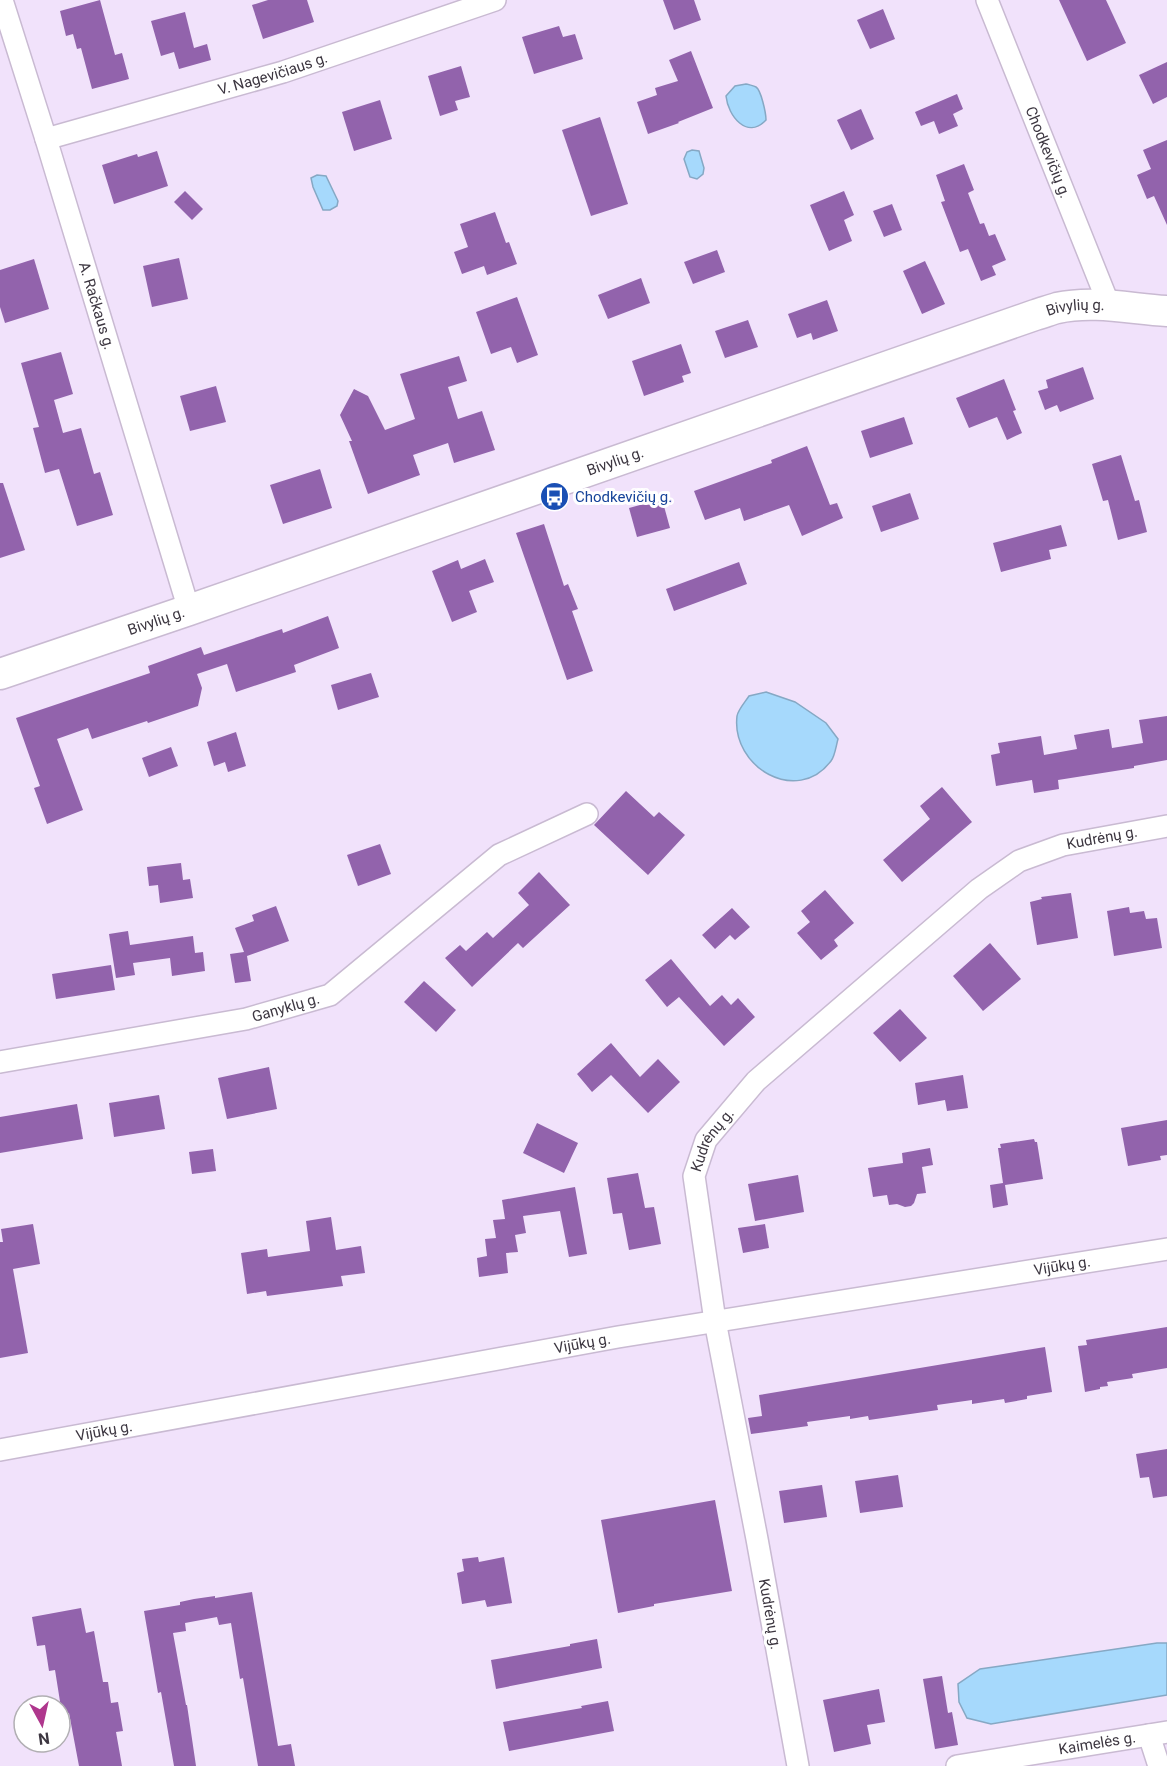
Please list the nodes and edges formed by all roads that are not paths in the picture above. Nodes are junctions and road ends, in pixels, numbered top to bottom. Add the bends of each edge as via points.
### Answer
1 (2, 0) edge
2 (495, 0) edge
3 (987, 0) edge
4 (46, 139) junction
5 (1109, 305) junction
6 (1167, 311) edge
7 (189, 610) junction
8 (0, 674) edge
9 (587, 814) dead end
10 (1167, 826) edge
11 (0, 1062) edge
12 (1167, 1249) edge
13 (715, 1321) junction
14 (0, 1450) edge
15 (1158, 1733) edge
16 (798, 1766) edge
17 (957, 1766) edge
18 (1159, 1766) edge

1 - 4 street, A. Račkaus g.
2 - 4 street, V. Nagevičiaus g. via 283,72
3 - 5 street, Chodkevičių g.
4 - 7 street, A. Račkaus g.
5 - 6 street, Bivylių g.
5 - 7 street, Bivylių g. via 1068,307 1035,315
7 - 8 street, Bivylių g.
9 - 11 street, Ganyklų g. via 499,855 330,995 246,1019
10 - 13 street, Kudrėnų g. via 1063,845 1018,861 979,889 756,1081 706,1140 694,1176
12 - 13 street, Vijūkų g.
13 - 14 street, Vijūkų g.
13 - 16 street, Kudrėnų g.
15 - 17 street, Kaimelės g.
15 - 18 street

